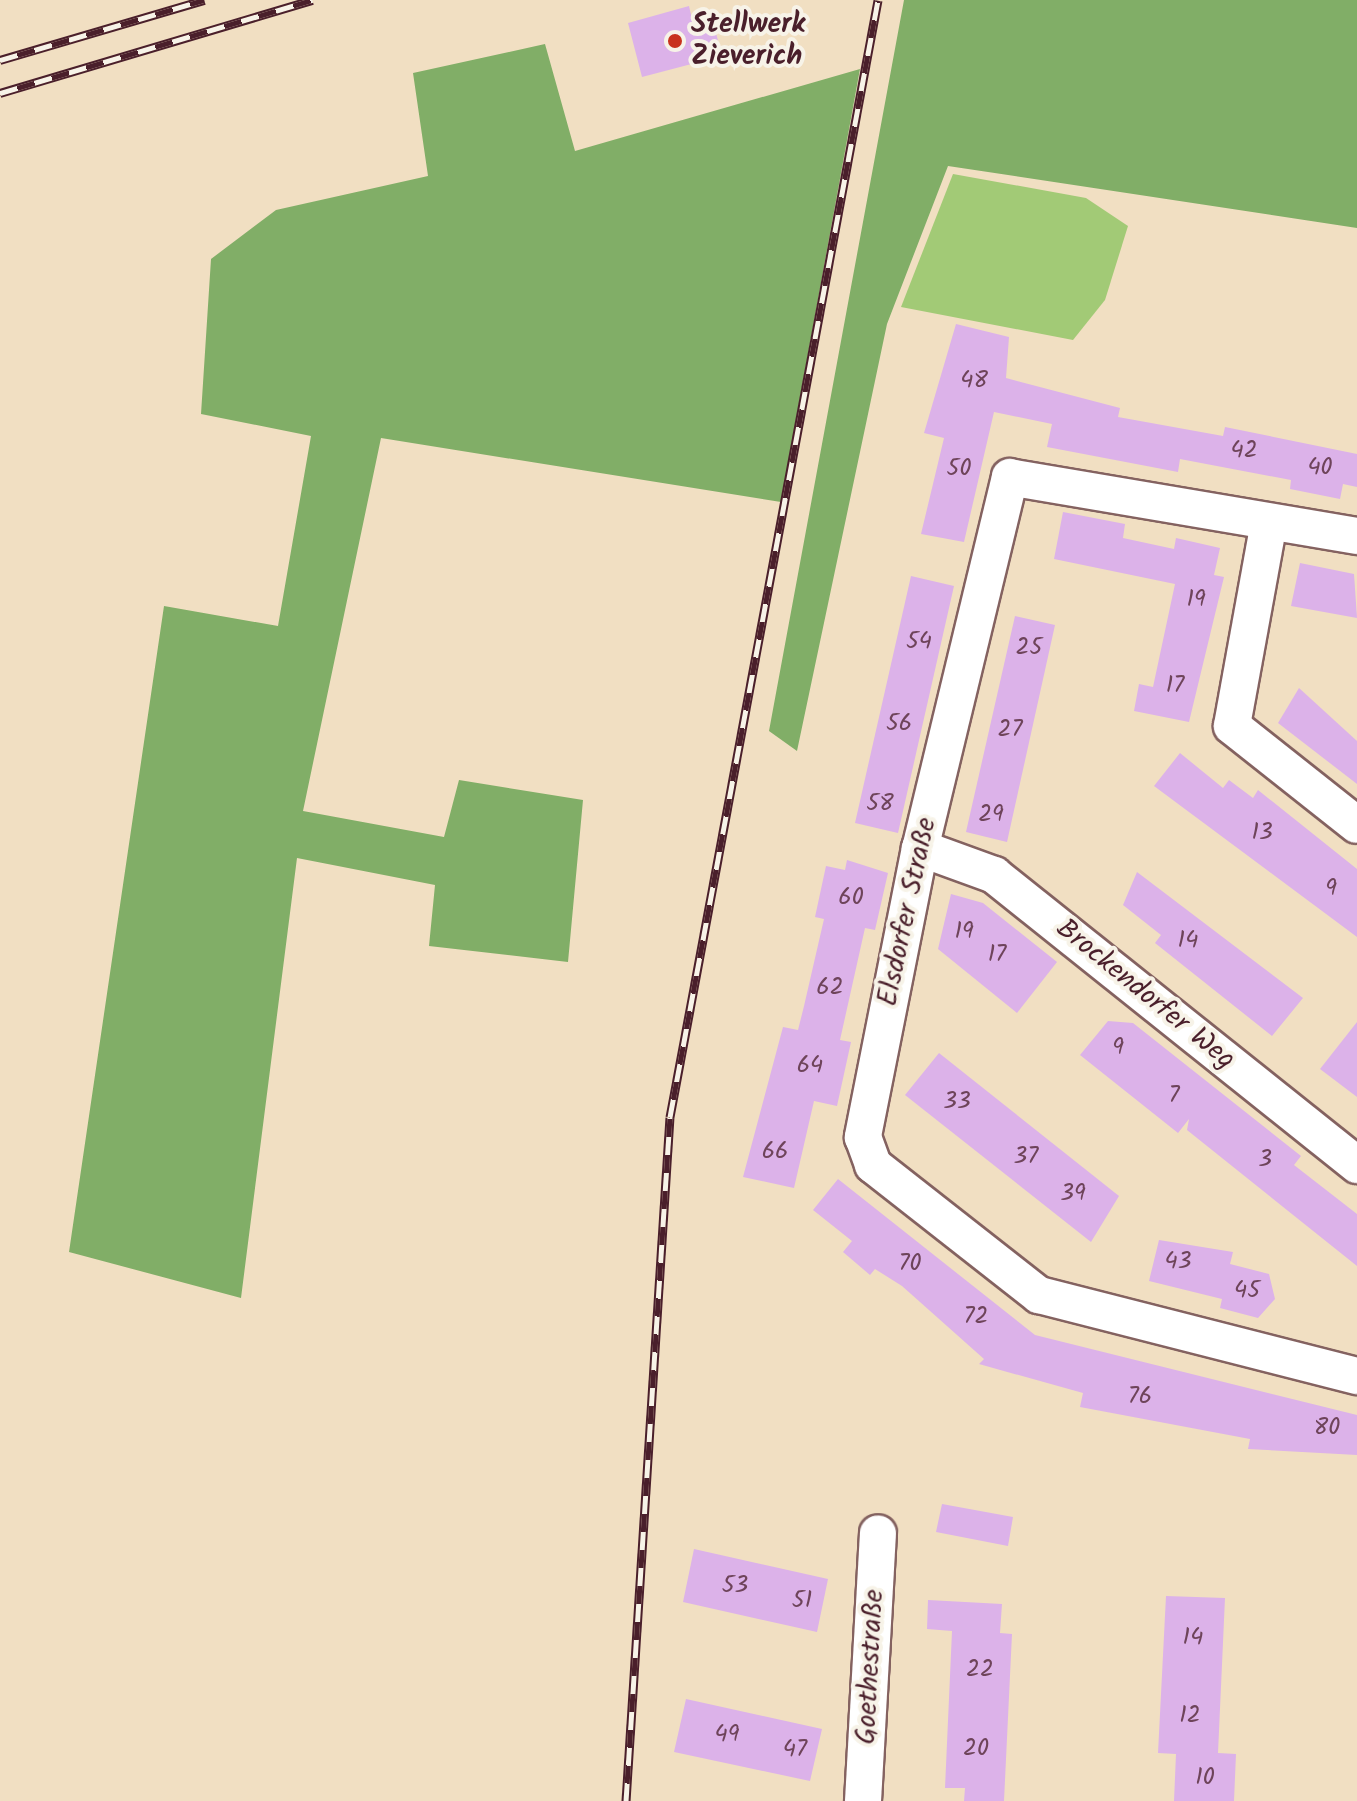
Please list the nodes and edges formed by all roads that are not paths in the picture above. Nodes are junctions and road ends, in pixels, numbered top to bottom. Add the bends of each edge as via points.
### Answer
1 (1269, 522) junction
2 (1357, 536) edge
3 (1357, 825) edge
4 (920, 848) junction
5 (1357, 1165) edge
6 (1357, 1376) edge
7 (878, 1533) dead end
8 (863, 1801) edge

1 - 2 street, Elsdorfer Straße
1 - 3 street via 1232,726
1 - 4 street, Elsdorfer Straße via 1010,477
4 - 5 street, Brockendorfer Weg via 994,875
4 - 6 street, Elsdorfer Straße via 863,1137 873,1165 1039,1295
7 - 8 street, Goethestraße

